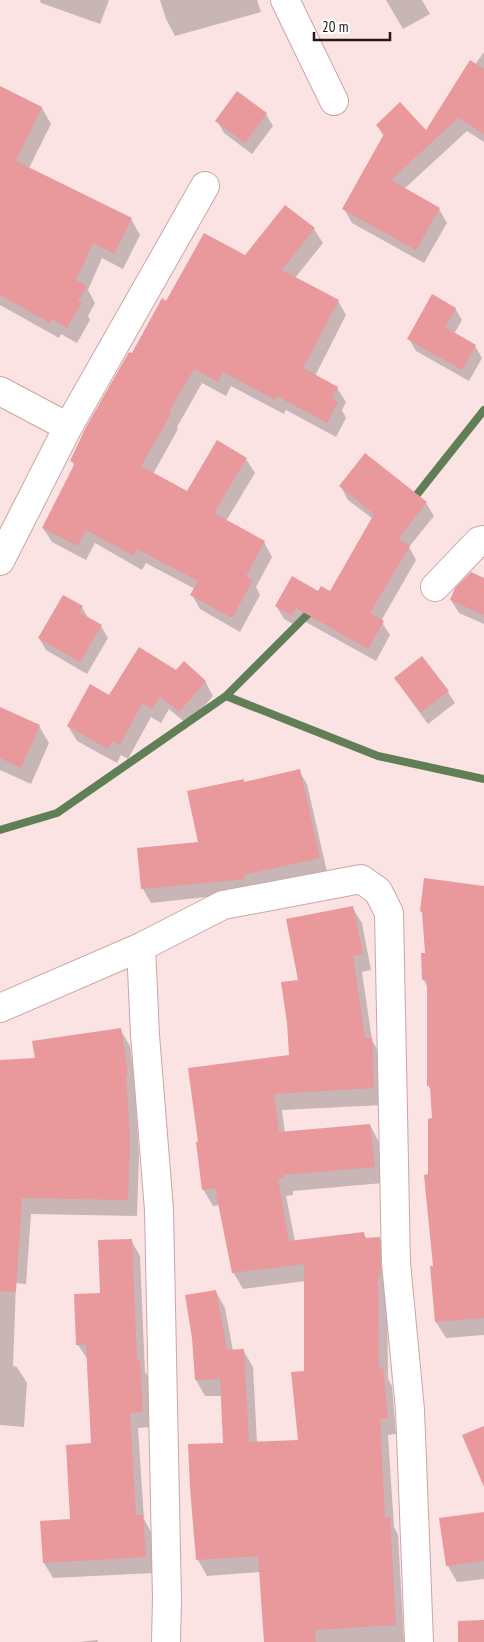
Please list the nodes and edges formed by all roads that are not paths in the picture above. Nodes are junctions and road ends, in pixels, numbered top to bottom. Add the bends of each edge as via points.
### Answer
1 (285, 0) edge
2 (334, 101) dead end
3 (206, 186) dead end
4 (0, 391) edge
5 (68, 427) junction
6 (484, 540) edge
7 (0, 561) edge
8 (435, 588) dead end
9 (142, 946) junction
10 (0, 1008) edge
11 (166, 1642) edge
12 (419, 1642) edge

1 - 2 street
3 - 5 street
4 - 5 street
5 - 7 street
6 - 8 street via 479,541
9 - 10 street
9 - 11 street via 145,1035 160,1210
9 - 12 street via 223,905 361,880 378,891 390,913 396,1263 410,1410

